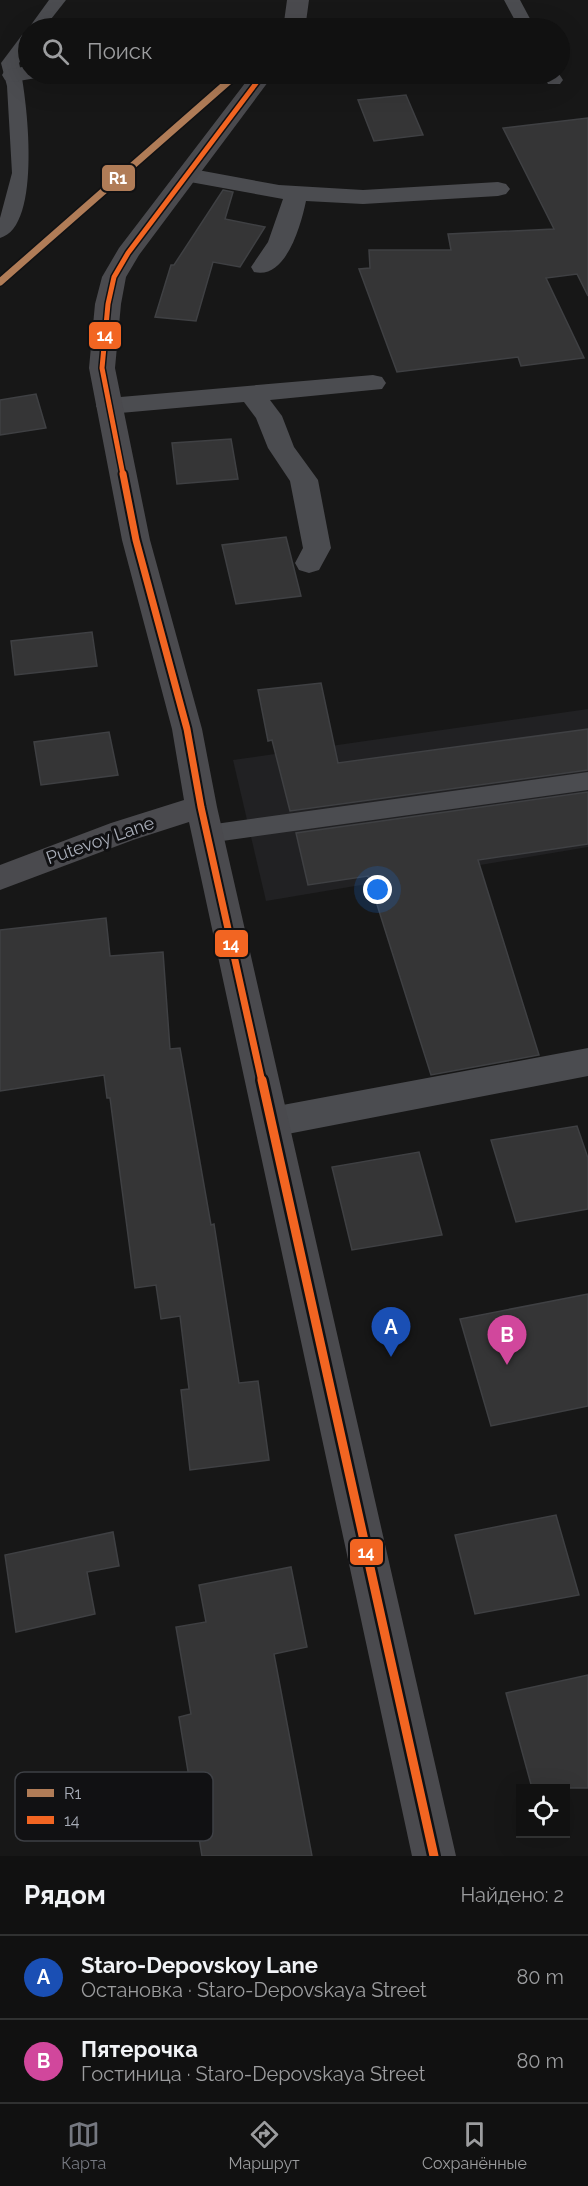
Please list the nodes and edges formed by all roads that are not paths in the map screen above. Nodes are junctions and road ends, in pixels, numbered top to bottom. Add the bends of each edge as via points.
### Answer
1 (58, 0) edge
2 (298, 0) edge
3 (512, 0) edge
4 (44, 18) edge
5 (296, 18) edge
6 (522, 18) edge
7 (18, 52) edge
8 (14, 75) edge
9 (255, 84) edge
10 (187, 175) junction
11 (498, 189) dead end
12 (297, 193) junction
13 (0, 232) edge
14 (263, 267) dead end
15 (373, 383) dead end
16 (251, 394) junction
17 (109, 406) junction
18 (309, 564) dead end
19 (588, 781) edge
20 (205, 821) junction
21 (0, 878) edge
22 (588, 1062) edge
23 (272, 1122) junction
24 (434, 1856) edge

1 - 4 lane
2 - 5 main road
3 - 6 lane
7 - 8 lane via 10,63
8 - 13 lane via 21,173 8,227
9 - 10 main road
10 - 12 street
10 - 17 main road via 114,277 102,368
11 - 12 street via 363,197
12 - 14 street via 275,256
15 - 16 street
16 - 17 street
16 - 18 street via 269,416 280,448 304,480 317,548
17 - 20 main road via 136,540 186,729
19 - 20 lane
20 - 21 main road, Putevoy Lane via 122,831
20 - 23 main road
22 - 23 street
23 - 24 main road

